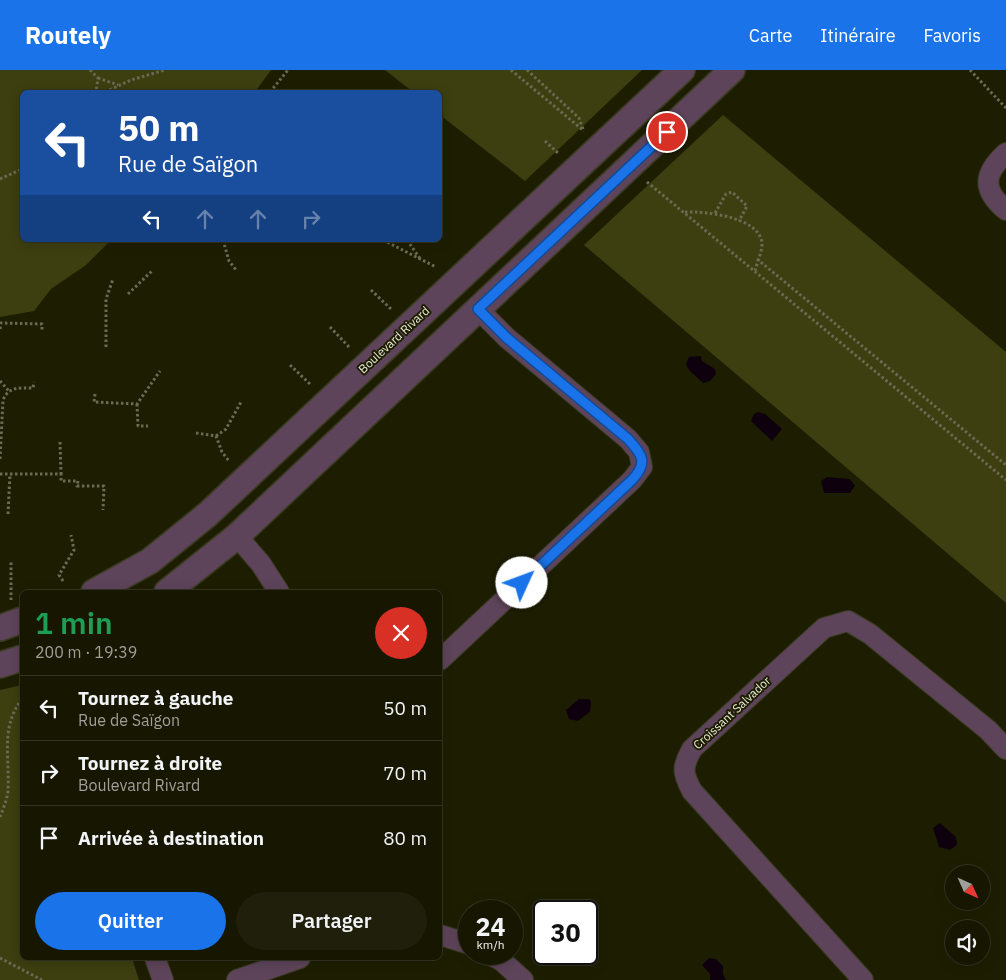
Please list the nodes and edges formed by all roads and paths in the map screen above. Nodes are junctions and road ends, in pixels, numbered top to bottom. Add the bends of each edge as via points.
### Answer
1 (90, 70) edge
2 (165, 70) edge
3 (288, 70) edge
4 (511, 70) edge
5 (527, 70) edge
6 (682, 70) edge
7 (732, 70) edge
8 (970, 70) edge
9 (98, 78) junction
10 (119, 86) junction
11 (96, 90) edge
12 (110, 90) edge
13 (272, 90) edge
14 (1006, 108) edge
15 (545, 141) dead end
16 (558, 153) dead end
17 (1006, 153) edge
18 (20, 170) edge
19 (0, 179) edge
20 (648, 183) dead end
21 (1006, 210) edge
22 (685, 212) junction
23 (715, 213) junction
24 (739, 221) junction
25 (224, 242) edge
26 (387, 242) edge
27 (408, 242) edge
28 (757, 259) junction
29 (422, 261) junction
30 (436, 267) dead end
31 (153, 270) dead end
32 (237, 271) dead end
33 (755, 271) junction
34 (113, 279) dead end
35 (371, 290) dead end
36 (128, 294) dead end
37 (390, 309) dead end
38 (478, 309) junction
39 (330, 327) dead end
40 (0, 329) edge
41 (42, 332) dead end
42 (106, 348) dead end
43 (350, 348) dead end
44 (290, 365) dead end
45 (160, 371) dead end
46 (0, 381) edge
47 (34, 382) dead end
48 (311, 385) dead end
49 (9, 391) junction
50 (95, 394) dead end
51 (240, 402) dead end
52 (137, 404) junction
53 (148, 426) dead end
54 (1, 430) edge
55 (196, 433) dead end
56 (216, 436) junction
57 (60, 442) dead end
58 (0, 458) edge
59 (229, 461) dead end
60 (1006, 465) edge
61 (0, 474) edge
62 (10, 474) junction
63 (61, 474) junction
64 (1006, 480) edge
65 (103, 510) dead end
66 (8, 514) dead end
67 (71, 535) dead end
68 (237, 536) junction
69 (11, 562) dead end
70 (63, 581) dead end
71 (98, 590) edge
72 (170, 590) edge
73 (278, 590) edge
74 (17, 610) edge
75 (0, 628) edge
76 (442, 658) edge
77 (20, 659) edge
78 (0, 665) edge
79 (20, 702) edge
80 (1006, 749) edge
81 (0, 817) edge
82 (442, 936) edge
83 (458, 941) edge
84 (1, 960) edge
85 (156, 960) edge
86 (294, 960) edge
87 (507, 965) edge
88 (42, 980) edge
89 (163, 980) edge
90 (237, 980) edge
91 (524, 980) edge
92 (863, 980) edge

1 - 9 path
2 - 10 path
3 - 13 path
4 - 5 path via 583,130 578,118
6 - 71 street, Boulevard Rivard via 208,514 150,561
7 - 38 street
8 - 14 path
9 - 10 path
9 - 11 path
10 - 12 path
15 - 16 path
17 - 21 street via 989,175 987,185 990,194
18 - 19 path
20 - 22 path
22 - 23 path
22 - 33 path
23 - 24 path
23 - 24 path via 726,194 732,192 747,206
24 - 28 path via 760,237 762,246
25 - 32 path via 229,261
26 - 29 path
27 - 29 path
28 - 33 path
28 - 60 path
29 - 30 path
31 - 36 path
33 - 64 path
34 - 42 path via 106,299
35 - 37 path
38 - 68 street
38 - 76 street via 507,338 628,439 639,452 642,467
39 - 43 path
40 - 41 path via 1,324 42,324
44 - 48 path
45 - 52 path
46 - 49 path
47 - 49 path via 33,388
49 - 54 path via 4,400
50 - 52 path via 94,402
51 - 56 path via 226,429
52 - 53 path via 138,426
54 - 58 path
55 - 56 path
56 - 59 path
57 - 63 path
61 - 62 path
62 - 63 path
62 - 66 path
63 - 65 path via 62,480 78,481 78,486 104,486
67 - 70 path via 74,550 59,574
68 - 72 street
68 - 73 street
69 - 74 path
74 - 75 street
77 - 78 street
79 - 81 path via 5,730 8,791
80 - 92 street, Croissant Salvador via 988,730 870,634 848,621 824,628 692,749 684,764 685,778 692,791
82 - 83 street
84 - 88 path
85 - 89 street
86 - 90 street
87 - 91 street

